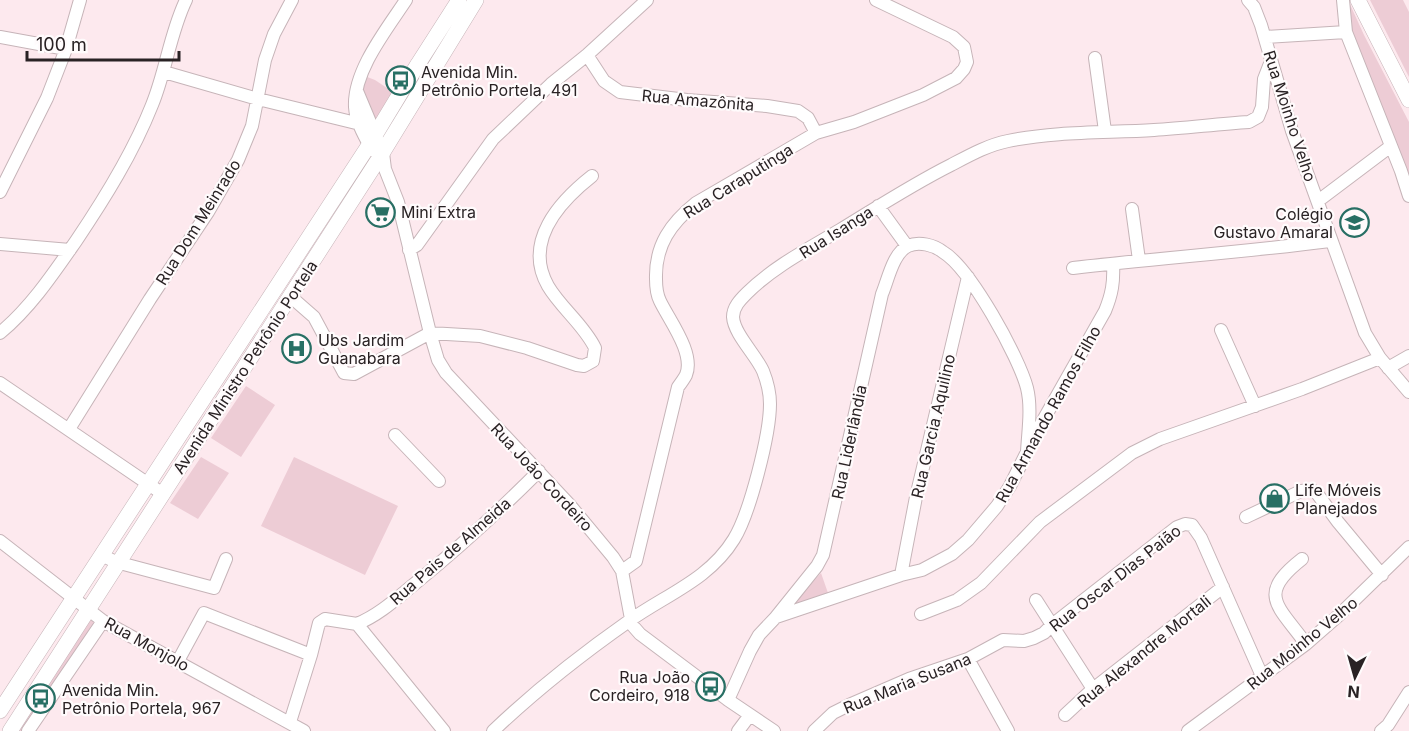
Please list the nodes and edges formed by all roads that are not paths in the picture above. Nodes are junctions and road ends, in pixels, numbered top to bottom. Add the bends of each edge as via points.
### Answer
1 (80, 0) edge
2 (186, 0) edge
3 (292, 0) edge
4 (406, 0) edge
5 (459, 0) edge
6 (476, 0) edge
7 (647, 0) edge
8 (876, 0) edge
9 (1248, 0) edge
10 (1343, 0) edge
11 (1358, 0) edge
12 (1346, 32) junction
13 (0, 37) edge
14 (1264, 37) junction
15 (66, 49) junction
16 (587, 55) junction
17 (1095, 57) dead end
18 (1271, 62) junction
19 (164, 72) junction
20 (357, 91) junction
21 (258, 99) junction
22 (1409, 100) edge
23 (360, 124) junction
24 (1105, 131) junction
25 (816, 133) junction
26 (1391, 146) junction
27 (378, 152) junction
28 (592, 176) dead end
29 (0, 192) edge
30 (1409, 196) edge
31 (1318, 201) junction
32 (878, 206) junction
33 (1132, 209) dead end
34 (1330, 242) junction
35 (0, 244) edge
36 (70, 250) junction
37 (409, 250) junction
38 (903, 250) junction
39 (1139, 260) junction
40 (1113, 264) junction
41 (1073, 268) dead end
42 (968, 277) junction
43 (290, 296) junction
44 (1221, 330) dead end
45 (0, 333) edge
46 (430, 333) junction
47 (1409, 356) edge
48 (1384, 363) junction
49 (0, 383) edge
50 (1409, 392) edge
51 (1255, 406) junction
52 (69, 429) junction
53 (395, 435) dead end
54 (1026, 452) junction
55 (539, 471) junction
56 (439, 481) dead end
57 (147, 483) junction
58 (163, 494) junction
59 (1246, 517) dead end
60 (0, 541) edge
61 (1409, 547) edge
62 (101, 555) junction
63 (226, 559) dead end
64 (1302, 559) dead end
65 (119, 563) junction
66 (622, 570) junction
67 (901, 575) junction
68 (1382, 575) junction
69 (1223, 587) junction
70 (74, 598) junction
71 (1036, 600) dead end
72 (88, 610) junction
73 (921, 614) dead end
74 (776, 617) junction
75 (631, 619) junction
76 (104, 621) junction
77 (357, 624) junction
78 (1052, 625) junction
79 (1003, 640) joint
80 (1306, 644) junction
81 (311, 655) junction
82 (968, 659) junction
83 (178, 661) junction
84 (1262, 676) junction
85 (1094, 689) junction
86 (1409, 692) edge
87 (728, 700) junction
88 (0, 711) edge
89 (750, 715) junction
90 (1065, 715) dead end
91 (290, 722) junction
92 (497, 730) edge
93 (10, 731) edge
94 (28, 731) edge
95 (304, 731) edge
96 (444, 731) edge
97 (738, 731) edge
98 (774, 731) edge
99 (814, 731) edge
100 (1008, 731) edge
101 (1188, 731) edge
102 (1382, 731) edge

1 - 15 street
2 - 19 street
3 - 21 street, Rua Dom Meinrado via 268,52
4 - 20 street, Rua João Cordeiro via 369,58
5 - 27 main road, Avenida Ministro Petrônio Portela via 418,64
6 - 27 main road, Avenida Ministro Petrônio Portela
7 - 16 street
8 - 25 street, Rua Caraputinga via 953,37 964,47 964,69 956,78 923,95
9 - 14 street, Rua Moinho Velho
10 - 12 street
11 - 22 main road
12 - 14 street
12 - 26 street
13 - 15 street
14 - 18 street, Rua Moinho Velho
15 - 29 street via 47,98
16 - 25 street, Rua Amazônita via 604,81 620,92 798,111 808,118
16 - 37 street via 493,139 417,245
17 - 24 street
18 - 24 street, Rua Isanga via 1264,79 1262,107 1258,117 1249,122
18 - 31 street, Rua Moinho Velho
19 - 21 street
19 - 36 street via 126,160
20 - 23 street, Rua João Cordeiro via 355,108
20 - 27 street, Rua João Cordeiro
21 - 23 street
21 - 52 street, Rua Dom Meinrado via 238,160
23 - 27 street, Rua João Cordeiro
24 - 32 street, Rua Isanga via 1009,141 983,148
25 - 66 street, Rua Caraputinga via 696,203 679,217 660,245 656,266 659,299 682,341 687,373 678,387 636,561
26 - 30 street
26 - 31 street
27 - 37 street, Rua João Cordeiro via 398,202
27 - 43 main road, Avenida Ministro Petrônio Portela
27 - 57 main road, Avenida Ministro Petrônio Portela
28 - 46 street via 552,216 539,253 548,286 592,341 593,361 577,365 480,336
31 - 34 street, Rua Moinho Velho
32 - 38 street
32 - 75 street, Rua Isanga via 768,275 739,302 734,322 769,390 763,449 752,496 737,535 713,565
33 - 39 street
34 - 39 street
34 - 48 street, Rua Moinho Velho via 1365,333
35 - 36 street
36 - 45 street via 41,290
37 - 46 street, Rua João Cordeiro
38 - 42 street via 917,244 930,245 945,252
38 - 74 street, Rua Liderlândia via 882,294 823,555
39 - 40 street
40 - 41 street
40 - 54 street, Rua Armando Ramos Filho via 1112,295 1105,311
42 - 54 street via 1022,369 1029,410
42 - 67 street, Rua Garcia Aquilino
43 - 46 street via 314,317 344,373 349,375
43 - 58 main road, Avenida Ministro Petrônio Portela
44 - 51 street
46 - 55 street, Rua João Cordeiro via 438,360 450,380
47 - 48 street
48 - 50 street, Rua Moinho Velho
48 - 51 street
49 - 52 street
51 - 73 street via 1160,439 1132,453 1041,522 981,582 957,600
52 - 57 street
53 - 56 street
54 - 67 street, Rua Armando Ramos Filho via 997,506 968,540 922,570
55 - 66 street, Rua João Cordeiro
55 - 77 street, Rua Pais de Almeida via 452,553 383,610
57 - 58 street
57 - 62 main road, Avenida Ministro Petrônio Portela
58 - 65 main road, Avenida Ministro Petrônio Portela
59 - 68 street via 1301,491 1316,492
60 - 70 street, Rua Monjolo
61 - 68 street, Rua Moinho Velho
62 - 65 street
62 - 70 main road, Avenida Ministro Petrônio Portela
63 - 65 street via 214,588
64 - 80 street via 1284,573 1274,594
65 - 72 main road, Avenida Ministro Petrônio Portela
66 - 75 street, Rua João Cordeiro
67 - 74 street, Rua Armando Ramos Filho
68 - 80 street, Rua Moinho Velho
69 - 78 street, Rua Oscar Dias Paião via 1201,538 1192,525 1185,524
69 - 84 street
69 - 85 street, Rua Alexandre Mortali
70 - 72 street, Rua Monjolo
70 - 88 main road, Avenida Ministro Petrônio Portela
71 - 78 street
72 - 76 street, Rua Monjolo
72 - 93 main road, Avenida Ministro Petrônio Portela
74 - 87 street via 759,634
75 - 87 street, Rua João Cordeiro via 640,634
75 - 92 street, Rua Isanga
76 - 83 street, Rua Monjolo
76 - 94 street
77 - 81 street via 325,619 319,623
77 - 96 street
78 - 79 street, Rua Oscar Dias Paião via 1024,641
78 - 85 street
79 - 82 street, Rua Maria Susana
80 - 84 street, Rua Moinho Velho
81 - 83 street via 204,613
81 - 91 street
82 - 99 street, Rua Maria Susana via 849,705 833,713
82 - 100 street
83 - 91 street, Rua Monjolo
84 - 101 street, Rua Moinho Velho
85 - 90 street, Rua Alexandre Mortali
86 - 102 street
87 - 89 street, Rua João Cordeiro
89 - 97 street
89 - 98 street, Rua João Cordeiro
91 - 95 street, Rua Monjolo

